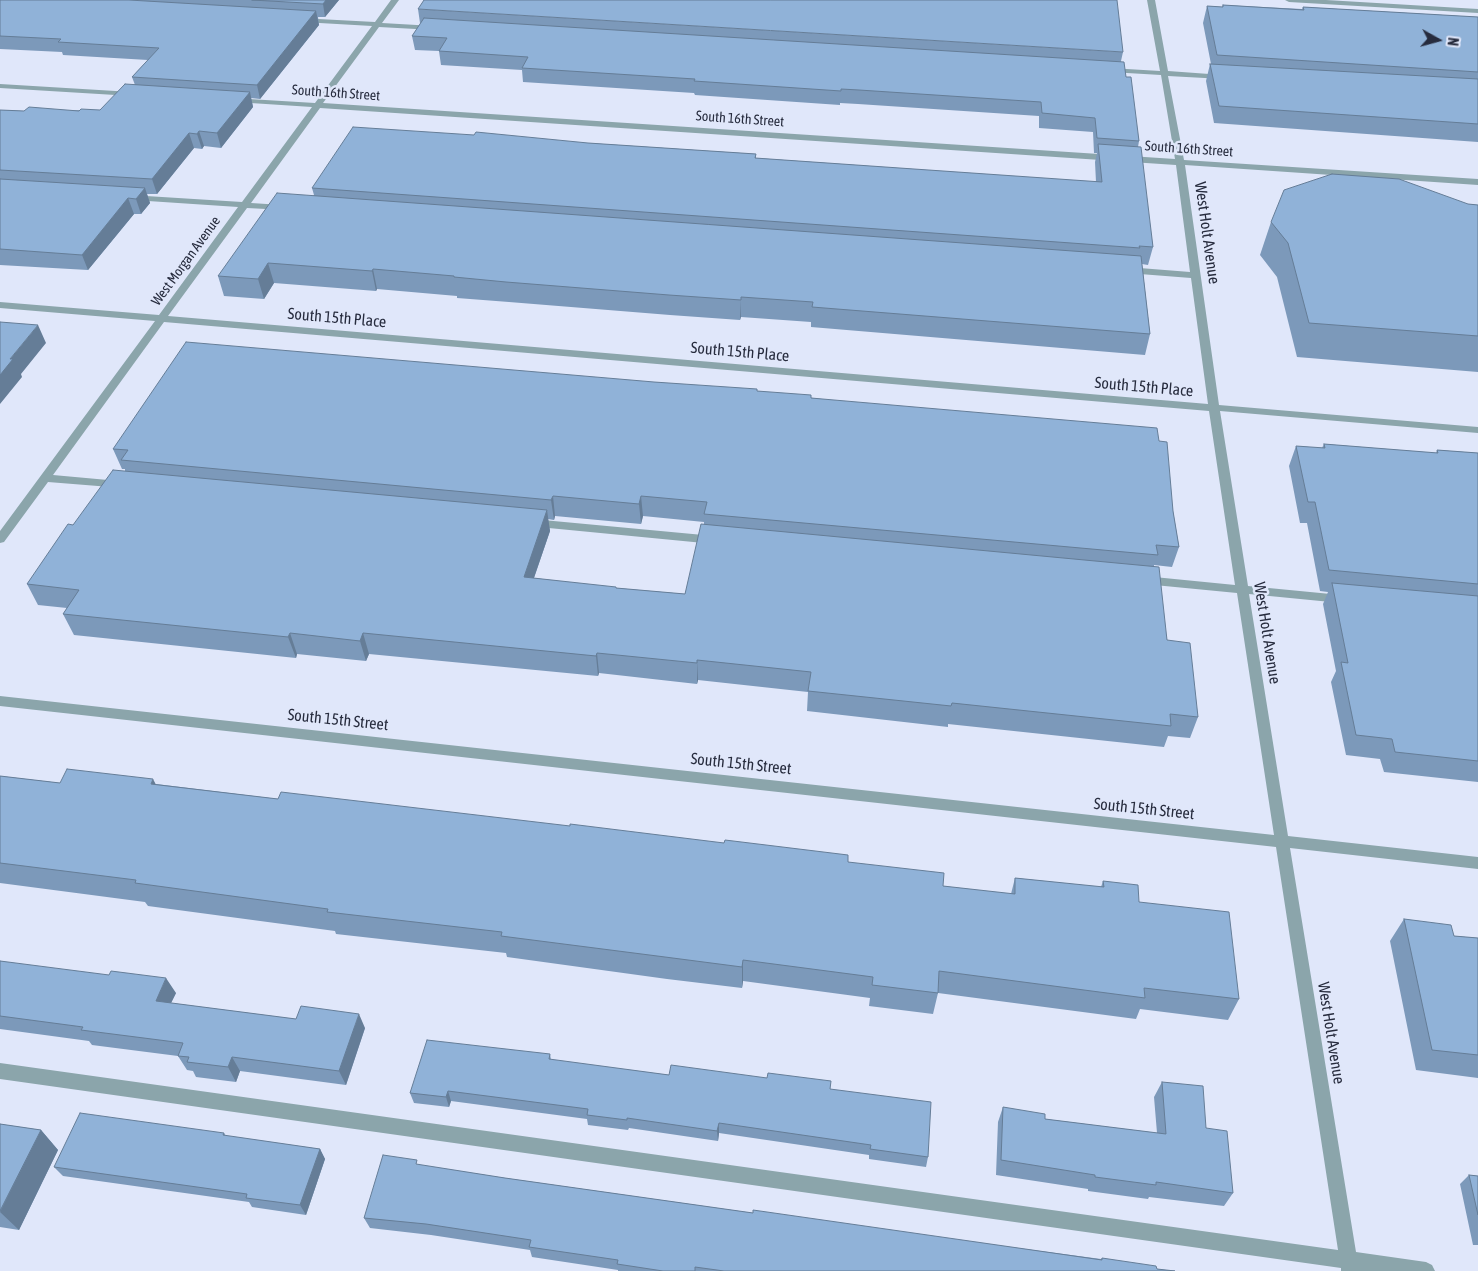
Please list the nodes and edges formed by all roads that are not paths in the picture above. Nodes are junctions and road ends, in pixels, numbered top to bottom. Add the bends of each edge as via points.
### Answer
1 (395, 0) edge
2 (1151, 0) edge
3 (1289, 0) edge
4 (1478, 11) edge
5 (293, 19) edge
6 (377, 25) junction
7 (446, 29) edge
8 (1102, 69) edge
9 (1164, 73) junction
10 (1234, 77) edge
11 (0, 86) edge
12 (145, 95) edge
13 (222, 99) edge
14 (318, 105) junction
15 (1180, 162) junction
16 (1478, 182) edge
17 (126, 197) edge
18 (245, 205) junction
19 (288, 208) edge
20 (1117, 270) edge
21 (1195, 275) junction
22 (0, 305) edge
23 (162, 318) junction
24 (1213, 408) junction
25 (1478, 430) edge
26 (45, 478) junction
27 (136, 486) edge
28 (522, 522) edge
29 (0, 539) edge
30 (730, 542) edge
31 (1136, 579) edge
32 (1242, 589) junction
33 (1352, 600) edge
34 (0, 701) edge
35 (1283, 842) junction
36 (1478, 863) edge
37 (0, 1072) edge
38 (1349, 1265) edge
39 (1426, 1271) edge

1 - 6 street, West Morgan Avenue
2 - 9 street, West Holt Avenue
3 - 4 street
5 - 6 street
6 - 7 street
6 - 14 street, West Morgan Avenue
8 - 9 street
9 - 10 street
9 - 15 street, West Holt Avenue
11 - 12 street
13 - 14 street, South 16th Street
14 - 15 street, South 16th Street
14 - 18 street, West Morgan Avenue
15 - 16 street, South 16th Street
15 - 21 street, West Holt Avenue
17 - 18 street
18 - 19 street
18 - 23 street, West Morgan Avenue
20 - 21 street
21 - 24 street, West Holt Avenue
22 - 23 street, South 15th Place
23 - 24 street, South 15th Place
23 - 26 street, West Morgan Avenue
24 - 25 street, South 15th Place
24 - 32 street, West Holt Avenue
26 - 27 street
26 - 29 street, West Morgan Avenue
28 - 30 street
31 - 32 street
32 - 33 street
32 - 35 street, West Holt Avenue
34 - 35 street, South 15th Street
35 - 36 street, South 15th Street
35 - 38 street, West Holt Avenue
37 - 38 street
38 - 39 street

